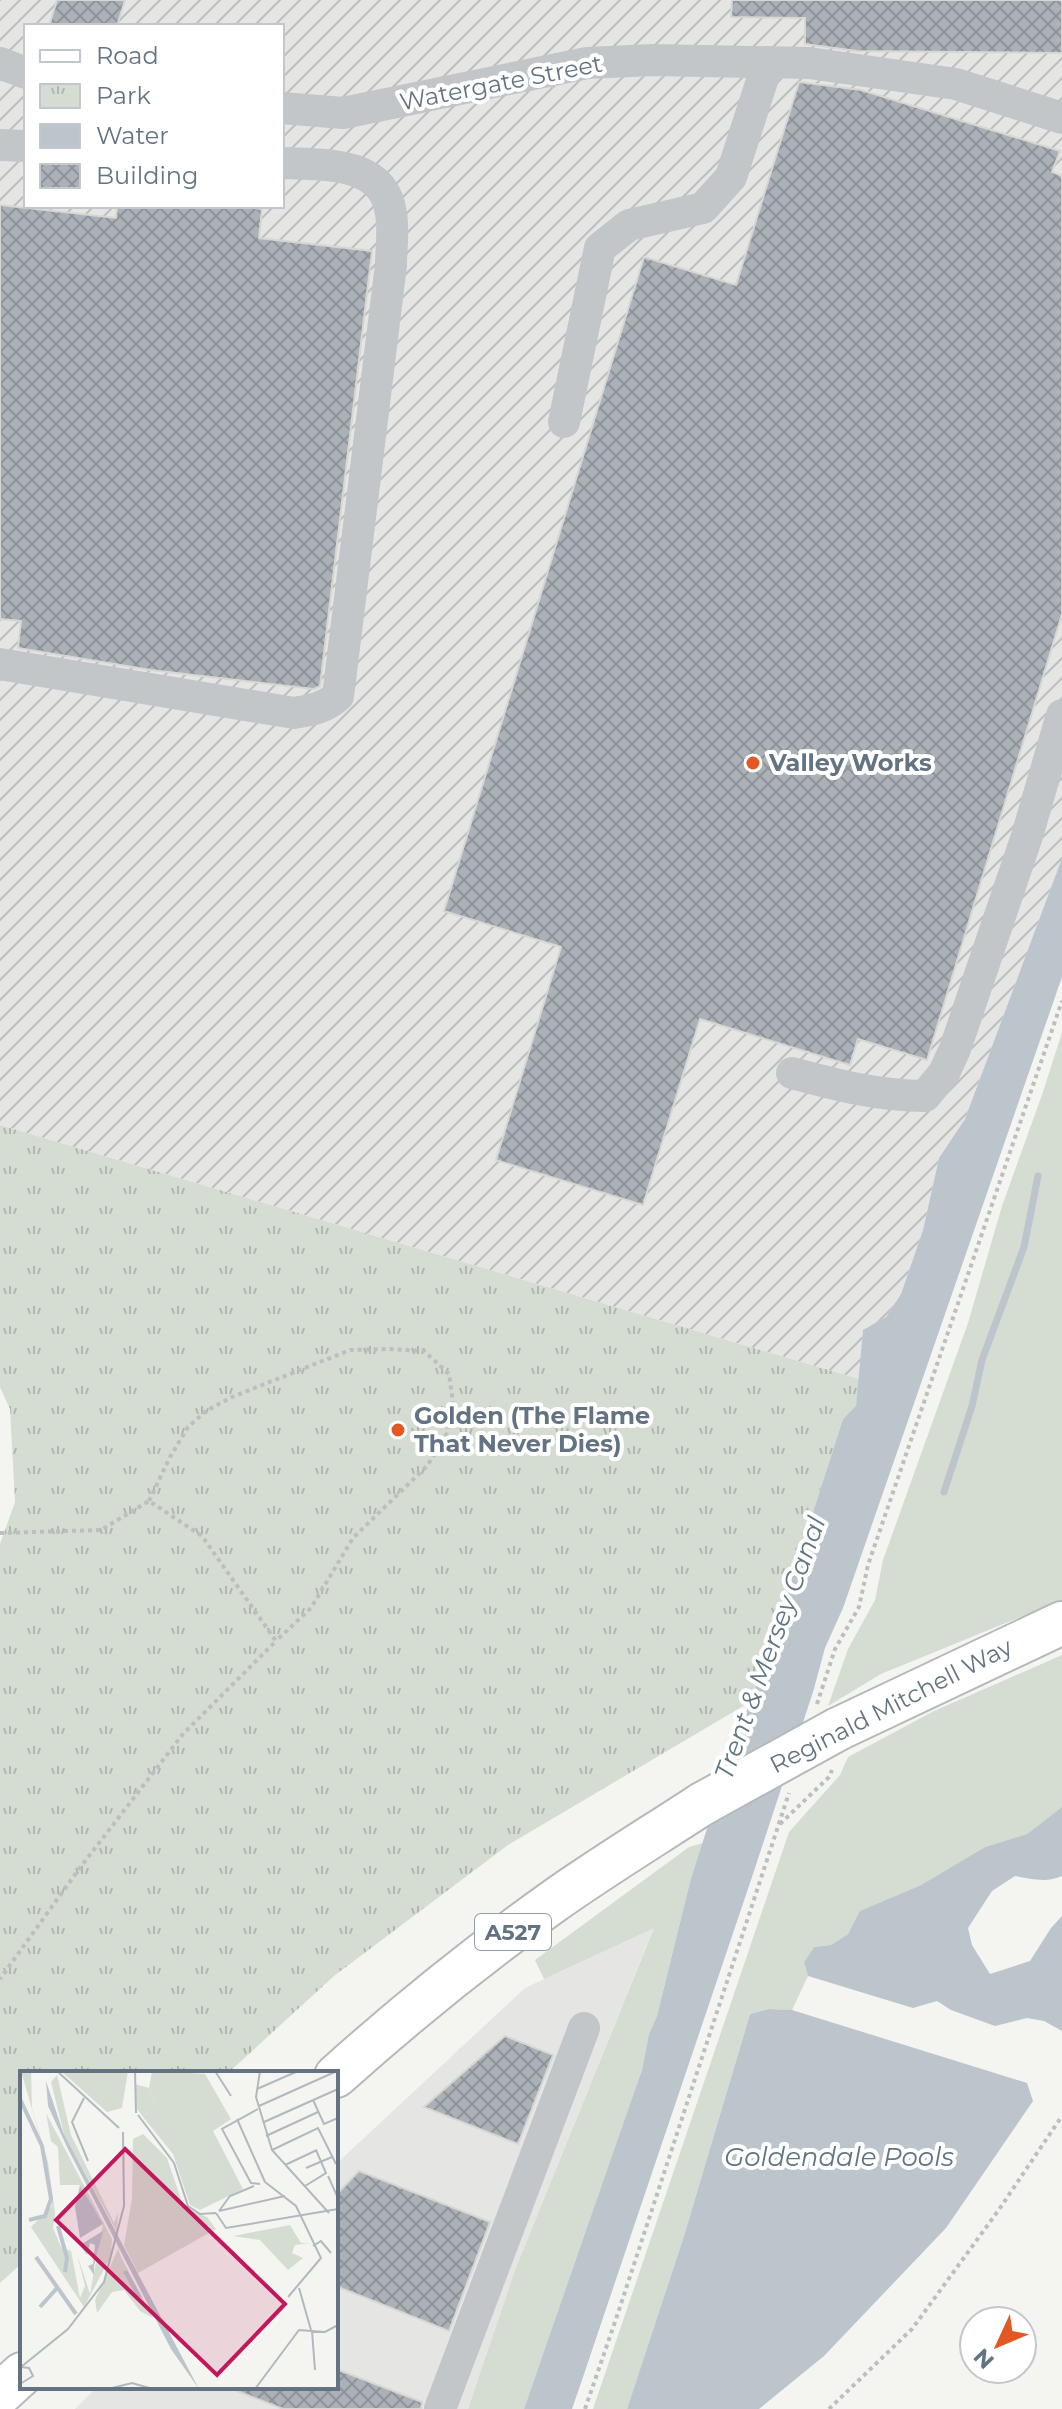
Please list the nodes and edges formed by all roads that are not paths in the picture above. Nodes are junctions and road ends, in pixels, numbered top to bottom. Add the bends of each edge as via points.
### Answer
1 (768, 62) junction
2 (0, 63) edge
3 (24, 72) edge
4 (284, 108) edge
5 (343, 113) junction
6 (1062, 118) edge
7 (0, 145) edge
8 (24, 146) edge
9 (284, 163) edge
10 (345, 167) junction
11 (564, 422) dead end
12 (0, 664) edge
13 (1062, 715) edge
14 (792, 1073) dead end
15 (1062, 1623) edge
16 (584, 2028) dead end
17 (338, 2074) edge
18 (20, 2376) edge
19 (0, 2394) edge
20 (440, 2409) edge

1 - 5 lane, Watergate Street via 587,63
1 - 6 lane, Watergate Street via 956,84
1 - 11 lane via 731,177 703,208 629,225 600,248
2 - 3 lane
4 - 5 lane, Watergate Street
5 - 10 lane
7 - 8 lane
9 - 10 lane
10 - 12 lane via 382,189 391,213 391,265 338,696 330,704 294,713
13 - 14 lane via 987,959 944,1073 925,1096 891,1096
15 - 17 main road, Reginald Mitchell Way / A527, bridge via 844,1726 702,1804 543,1909
16 - 20 lane
18 - 19 main road

